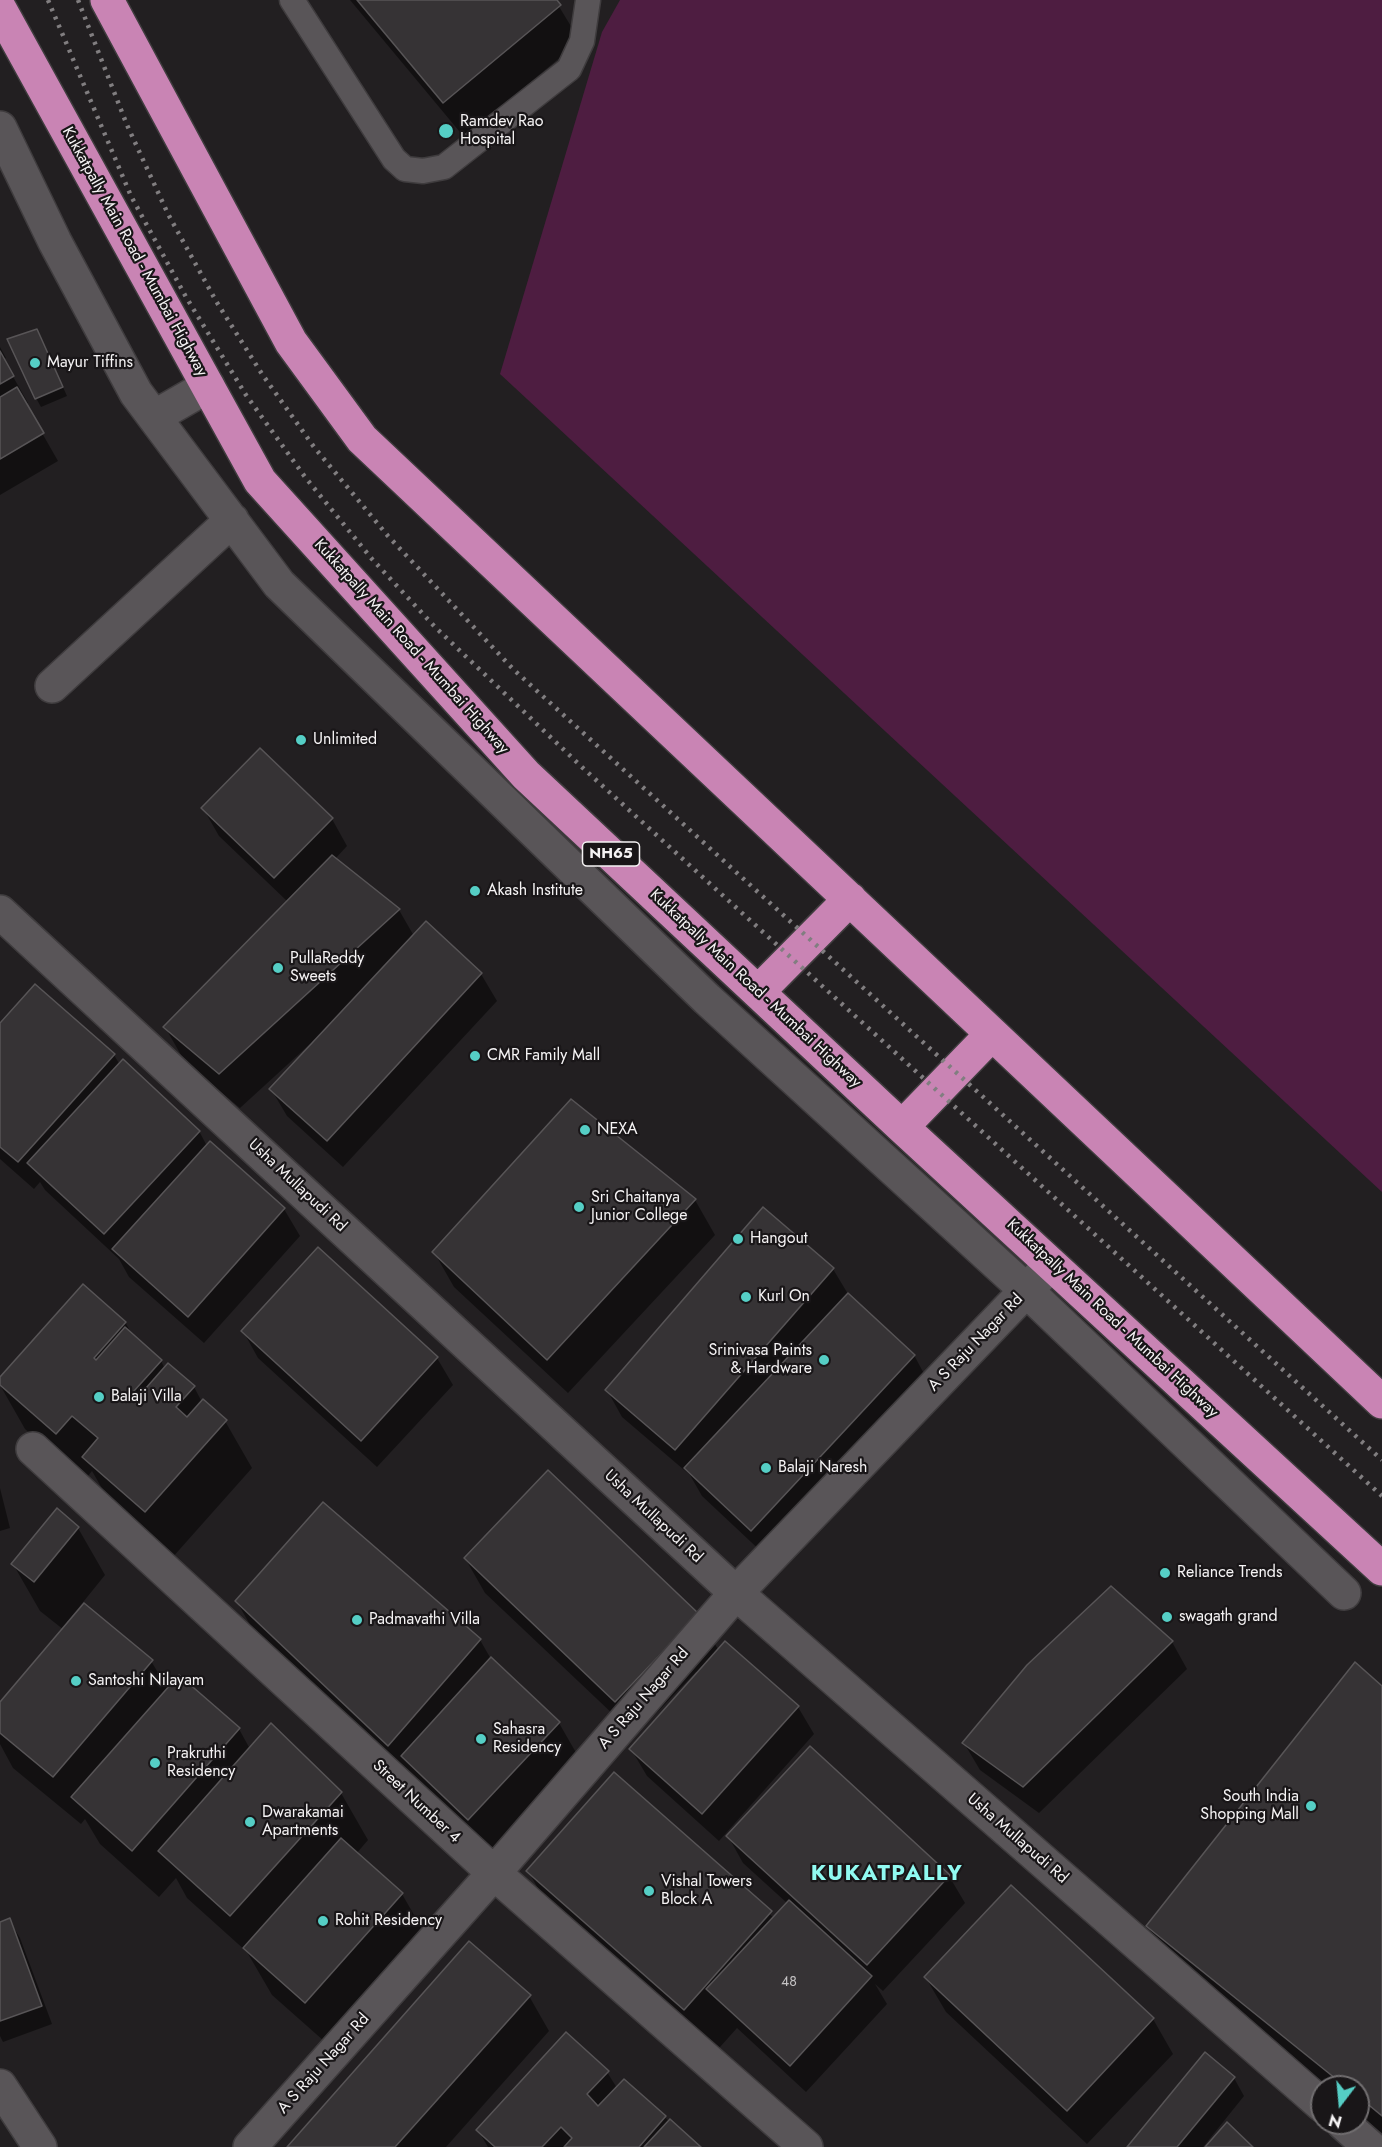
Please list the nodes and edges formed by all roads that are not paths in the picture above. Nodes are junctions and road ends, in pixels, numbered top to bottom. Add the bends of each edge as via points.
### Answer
1 (107, 0) edge
2 (292, 0) edge
3 (588, 0) edge
4 (0, 9) edge
5 (0, 128) edge
6 (208, 386) junction
7 (154, 417) junction
8 (232, 520) junction
9 (52, 687) dead end
10 (850, 899) junction
11 (0, 912) edge
12 (758, 992) junction
13 (992, 1034) junction
14 (902, 1127) junction
15 (1052, 1263) junction
16 (1027, 1291) junction
17 (1382, 1402) edge
18 (33, 1449) dead end
19 (1382, 1569) edge
20 (736, 1593) junction
21 (1344, 1593) dead end
22 (494, 1873) junction
23 (0, 2086) edge
24 (1310, 2095) edge
25 (1356, 2135) edge
26 (40, 2147) edge
27 (250, 2147) edge
28 (806, 2147) edge
29 (1370, 2147) edge

1 - 10 highway via 291,342 362,439
2 - 3 lane via 394,159 405,169 423,171 444,167 569,69 582,41
4 - 6 highway, Kukkatpally Main Road - Mumbai Highway / NH65
5 - 7 street via 54,242 136,393
6 - 7 street
6 - 12 highway, Kukkatpally Main Road - Mumbai Highway / NH65 via 260,481 518,766
7 - 8 street
8 - 9 street
8 - 16 street via 279,584 707,999
10 - 12 highway
10 - 13 highway
11 - 20 street, Usha Mullapudi Rd
12 - 14 highway, Kukkatpally Main Road - Mumbai Highway / NH65
13 - 14 highway
13 - 17 highway
14 - 15 highway, Kukkatpally Main Road - Mumbai Highway / NH65
15 - 16 street, A S Raju Nagar Rd
15 - 19 highway, Kukkatpally Main Road - Mumbai Highway / NH65
16 - 20 street, A S Raju Nagar Rd
16 - 21 street
18 - 22 street, Street Number 4
20 - 22 street, A S Raju Nagar Rd
20 - 24 street, Usha Mullapudi Rd
22 - 27 street, A S Raju Nagar Rd
22 - 28 street, Street Number 4
23 - 26 street
25 - 29 street

